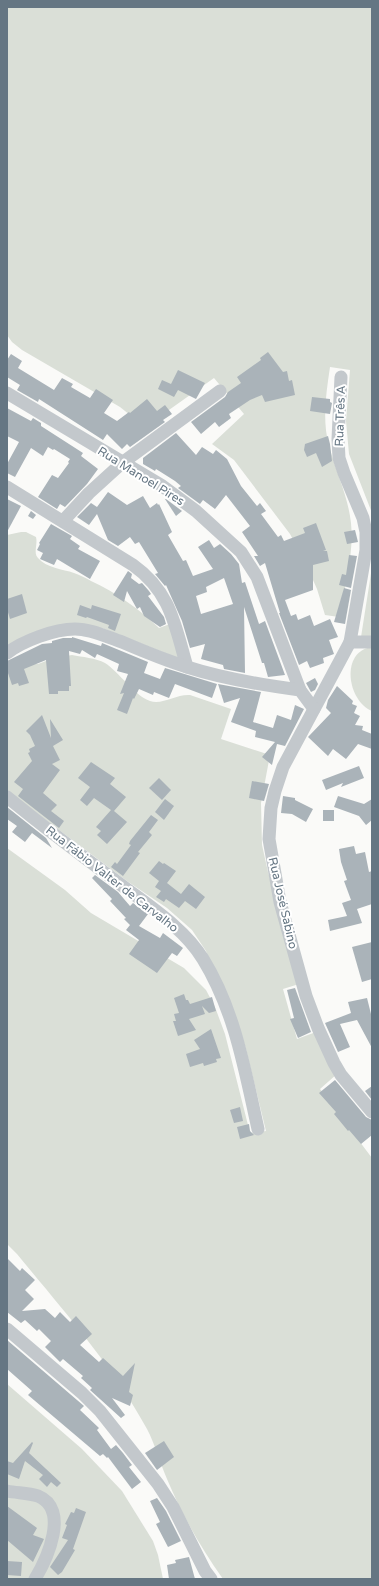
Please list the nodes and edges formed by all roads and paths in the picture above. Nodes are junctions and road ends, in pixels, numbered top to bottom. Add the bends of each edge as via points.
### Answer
1 (341, 377) dead end
2 (220, 392) dead end
3 (7, 393) edge
4 (122, 463) junction
5 (7, 487) edge
6 (62, 521) junction
7 (350, 642) junction
8 (372, 642) edge
9 (7, 653) edge
10 (187, 668) junction
11 (300, 690) junction
12 (314, 709) junction
13 (7, 797) edge
14 (372, 1112) edge
15 (258, 1129) dead end
16 (7, 1330) edge
17 (7, 1491) edge
18 (207, 1576) edge
19 (35, 1579) edge

1 - 7 street, Rua Três A via 339,458 363,518 367,541
2 - 4 street
3 - 4 street, Rua Manoel Pires
4 - 6 street
4 - 11 street, Rua Manoel Pires via 161,485 196,511 241,552 257,577
5 - 6 street
6 - 10 street via 133,565 154,583 173,617
7 - 8 street
7 - 12 street, Rua José Sabino
9 - 10 street via 35,639 62,630 75,629 105,636
10 - 11 street
11 - 12 street
12 - 14 street, Rua José Sabino via 284,767 275,791 270,817 270,850 280,902 306,996 318,1028 341,1075
13 - 15 street, Rua Fábio Valter de Carvalho via 156,912 200,954 235,1031
16 - 18 street via 100,1411 173,1507
17 - 19 street via 38,1496 47,1503 53,1516 52,1543

